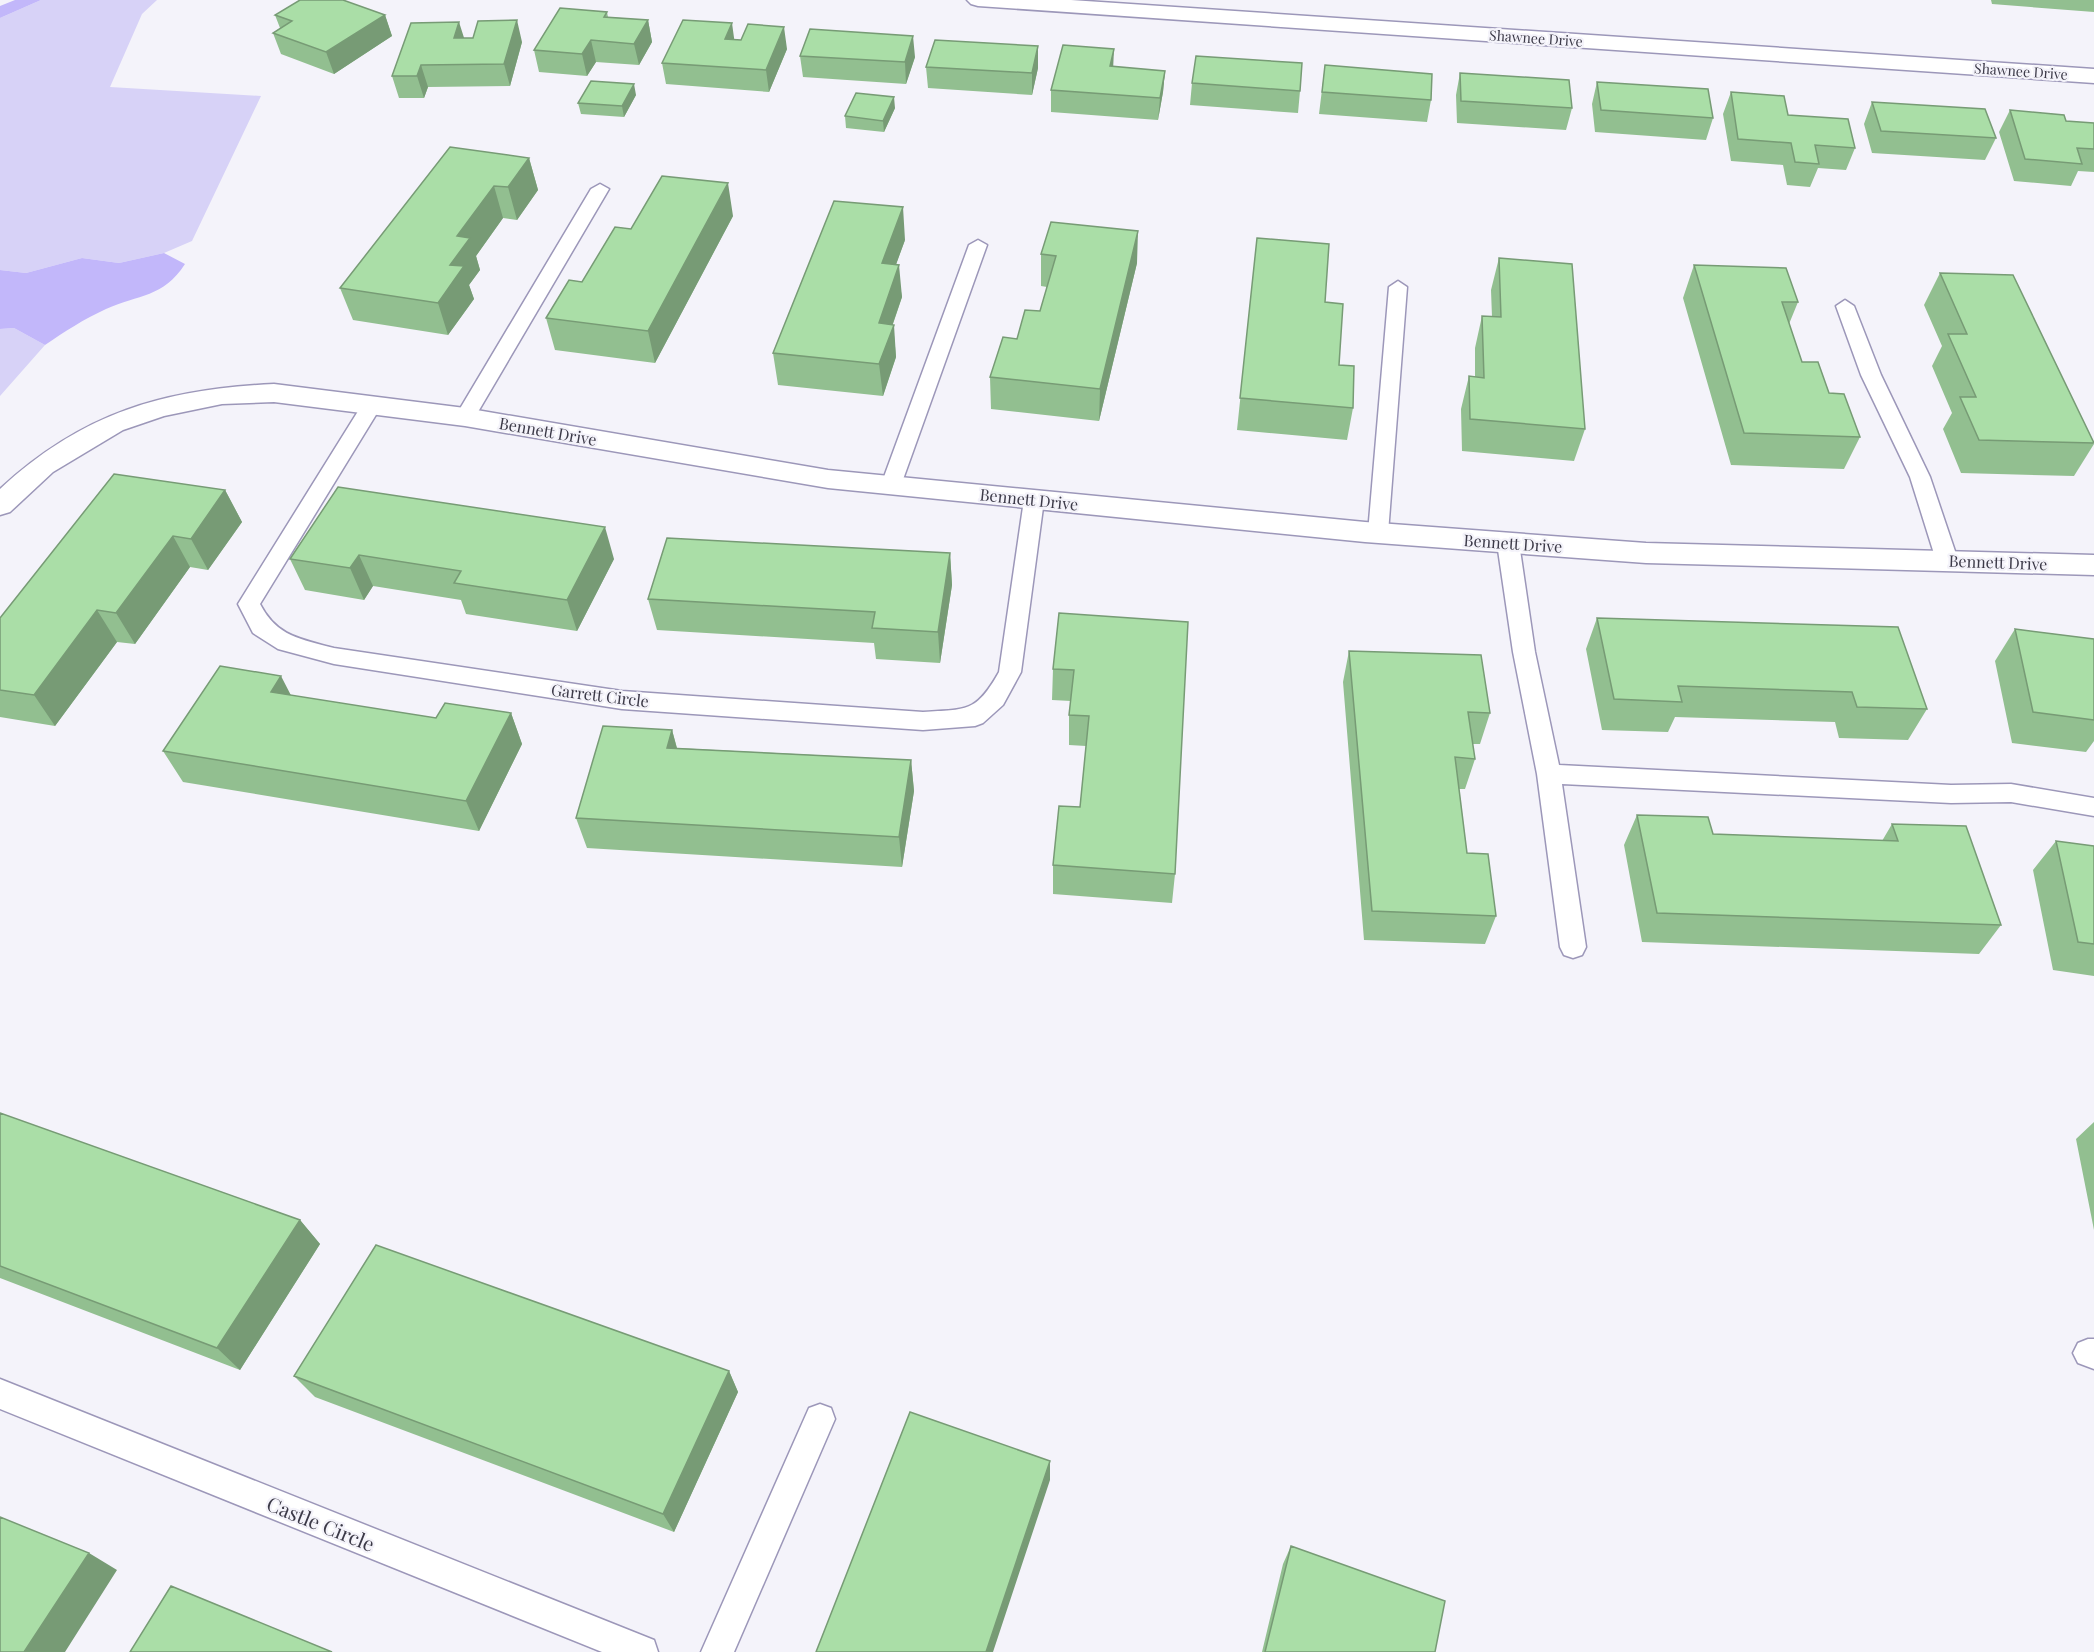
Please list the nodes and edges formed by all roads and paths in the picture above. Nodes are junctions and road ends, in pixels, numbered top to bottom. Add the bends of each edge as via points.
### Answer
1 (978, 0) edge
2 (1057, 3) edge
3 (2094, 76) edge
4 (600, 189) dead end
5 (978, 245) dead end
6 (1398, 287) dead end
7 (1845, 306) dead end
8 (372, 405) junction
9 (465, 417) junction
10 (891, 485) junction
11 (1034, 500) junction
12 (0, 505) edge
13 (1378, 533) junction
14 (1508, 543) junction
15 (1947, 560) junction
16 (2094, 565) edge
17 (1549, 774) junction
18 (2094, 807) edge
19 (1573, 947) dead end
20 (0, 1394) edge
21 (820, 1419) dead end
22 (642, 1652) edge
23 (717, 1652) edge

1 - 2 street, Shawnee Drive
2 - 3 street, Shawnee Drive
4 - 9 lane
5 - 10 lane
6 - 13 lane
7 - 15 lane via 1871,375 1920,477
8 - 9 street, Bennett Drive
8 - 11 lane, Garrett Circle via 249,604 261,627 286,643 334,656 622,700 923,721 975,717 995,699 1010,672
8 - 12 street, Bennett Drive via 248,393 159,408 113,424 75,445 43,465
9 - 10 street, Bennett Drive via 828,479
10 - 11 street, Bennett Drive
11 - 13 street, Bennett Drive
13 - 14 street, Bennett Drive
14 - 15 street, Bennett Drive via 1646,553
14 - 17 lane via 1524,652
15 - 16 street, Bennett Drive
17 - 18 lane via 1940,794 2011,793
17 - 19 lane
20 - 22 lane, Castle Circle
21 - 23 lane

